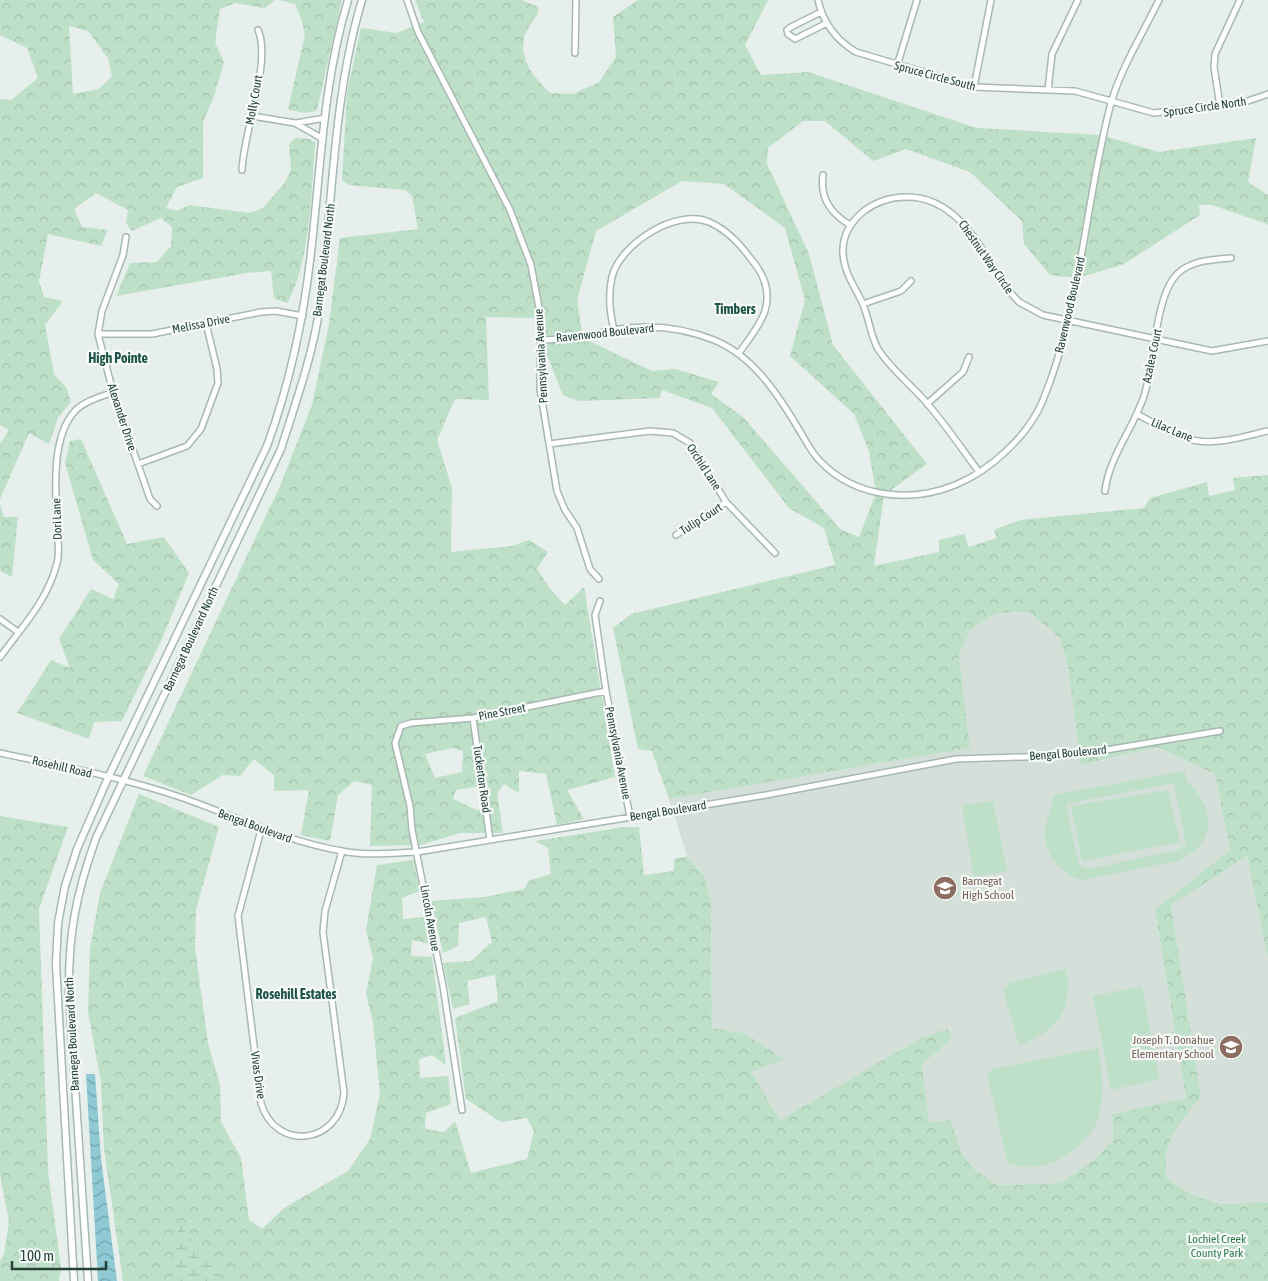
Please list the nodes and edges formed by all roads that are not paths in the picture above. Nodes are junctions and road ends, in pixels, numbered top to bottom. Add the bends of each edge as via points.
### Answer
1 (348, 0) edge
2 (362, 0) edge
3 (407, 0) edge
4 (576, 0) edge
5 (818, 0) edge
6 (917, 0) edge
7 (991, 0) edge
8 (1078, 0) edge
9 (1159, 0) edge
10 (1240, 0) edge
11 (821, 12) junction
12 (827, 24) junction
13 (258, 30) dead end
14 (575, 53) dead end
15 (897, 66) junction
16 (974, 88) junction
17 (1048, 90) junction
18 (1268, 94) edge
19 (1112, 100) junction
20 (1220, 106) junction
21 (252, 116) junction
22 (325, 118) junction
23 (295, 123) junction
24 (323, 139) junction
25 (242, 170) dead end
26 (823, 175) dead end
27 (850, 225) junction
28 (126, 237) dead end
29 (1231, 258) dead end
30 (911, 281) dead end
31 (863, 304) junction
32 (303, 316) junction
33 (1069, 322) junction
34 (206, 323) junction
35 (614, 330) junction
36 (98, 334) junction
37 (1156, 338) junction
38 (541, 340) junction
39 (1268, 341) edge
40 (739, 353) junction
41 (969, 357) dead end
42 (113, 392) junction
43 (927, 404) junction
44 (1137, 414) junction
45 (1268, 431) edge
46 (549, 444) junction
47 (138, 464) junction
48 (979, 472) junction
49 (1105, 491) dead end
50 (726, 502) junction
51 (157, 506) dead end
52 (676, 535) dead end
53 (775, 553) dead end
54 (599, 579) dead end
55 (600, 601) dead end
56 (0, 619) edge
57 (18, 632) junction
58 (0, 657) edge
59 (606, 691) junction
60 (473, 718) junction
61 (399, 729) joint
62 (1220, 731) dead end
63 (0, 753) edge
64 (108, 778) junction
65 (124, 780) junction
66 (630, 817) junction
67 (261, 830) junction
68 (490, 840) junction
69 (342, 851) junction
70 (417, 852) junction
71 (462, 1110) dead end
72 (74, 1281) edge
73 (88, 1281) edge

1 - 22 street, Barnegat Boulevard North via 333,56
2 - 65 street, Barnegat Boulevard North via 346,68 319,312 303,382 281,450
3 - 38 street, Pennsylvania Avenue via 421,39 487,165 522,242 531,265 541,318
4 - 14 street
5 - 11 street, Spruce Circle South
6 - 15 street
7 - 16 street
8 - 17 street via 1052,54
9 - 19 street, Ravenwood Boulevard
10 - 20 street via 1215,54
11 - 12 street, Spruce Circle South
11 - 12 street via 790,27 788,34 795,39
12 - 15 street, Spruce Circle South via 851,49
13 - 21 street, Molly Court via 263,47
15 - 16 street, Spruce Circle South
16 - 17 street, Spruce Circle South
17 - 19 street, Spruce Circle South via 1075,91
18 - 20 street, Spruce Circle North
19 - 20 street, Spruce Circle North via 1154,113
19 - 33 street, Ravenwood Boulevard
21 - 23 street
21 - 25 street, Molly Court via 242,155
22 - 23 street
22 - 24 street, Barnegat Boulevard North
23 - 24 street
24 - 32 street, Barnegat Boulevard North
26 - 27 street via 821,189 824,198 835,214
27 - 31 street via 844,240 844,262
27 - 33 street, Chestnut Way Circle via 872,205 891,198 916,196 933,200 962,221 1019,302 1043,315
28 - 36 street, Alexander Drive via 123,255 102,311
29 - 37 street, Azalea Court via 1191,264 1180,270 1167,289
30 - 31 street via 901,291
31 - 43 street via 879,350
32 - 34 street, Melissa Drive via 261,312
32 - 64 street, Barnegat Boulevard North via 290,379 267,446
33 - 37 street, Chestnut Way Circle
33 - 48 street, Ravenwood Boulevard via 1055,368 1033,419 1002,453
34 - 36 street, Melissa Drive via 152,334
34 - 47 street via 218,383 201,429 187,446
35 - 38 street, Ravenwood Boulevard via 576,339
35 - 40 street, Ravenwood Boulevard via 649,327 682,330 715,340
35 - 40 street via 611,317 612,276 621,259 657,228 676,220 707,221 738,242 766,283 765,311
36 - 42 street, Alexander Drive
37 - 39 street, Chestnut Way Circle via 1212,351
37 - 44 street, Azalea Court
38 - 46 street, Pennsylvania Avenue via 540,389
40 - 48 street, Ravenwood Boulevard via 771,386 821,462 849,483 882,494 912,496 947,488
41 - 43 street via 963,372
42 - 47 street, Alexander Drive
42 - 57 street, Dori Lane via 76,410 66,425 59,452 56,489 58,561 43,600
43 - 48 street
44 - 45 street, Lilac Lane via 1198,441 1218,441
44 - 49 street, Azalea Court via 1111,467
46 - 50 street, Orchid Lane via 650,431 673,434 690,443
46 - 54 street, Pennsylvania Avenue via 557,490 577,528 590,569
47 - 51 street, Alexander Drive via 150,499
50 - 52 street, Tulip Court
50 - 53 street, Orchid Lane
55 - 59 street, Pennsylvania Avenue via 595,615
56 - 57 street
57 - 58 street, Dori Lane
59 - 60 street, Pine Street
59 - 66 street, Pennsylvania Avenue
60 - 61 street, Pine Street via 411,722
60 - 68 street, Tuckerton Road
61 - 70 street, Lincoln Avenue via 395,743
62 - 66 street, Bengal Boulevard via 1094,752 956,759
63 - 64 street, Rosehill Road
64 - 65 street, Rosehill Road
64 - 72 street, Barnegat Boulevard North via 77,849 58,923 56,964
65 - 67 street, Bengal Boulevard via 181,798
65 - 73 street, Barnegat Boulevard North via 84,870 68,952
66 - 68 street, Bengal Boulevard
67 - 69 street, Bengal Boulevard
67 - 69 street, Vivas Drive via 238,916 261,1102 264,1113 276,1127 302,1137 324,1131 340,1115 343,1106 323,932
68 - 70 street, Bengal Boulevard
69 - 70 street, Bengal Boulevard
70 - 71 street, Lincoln Avenue

